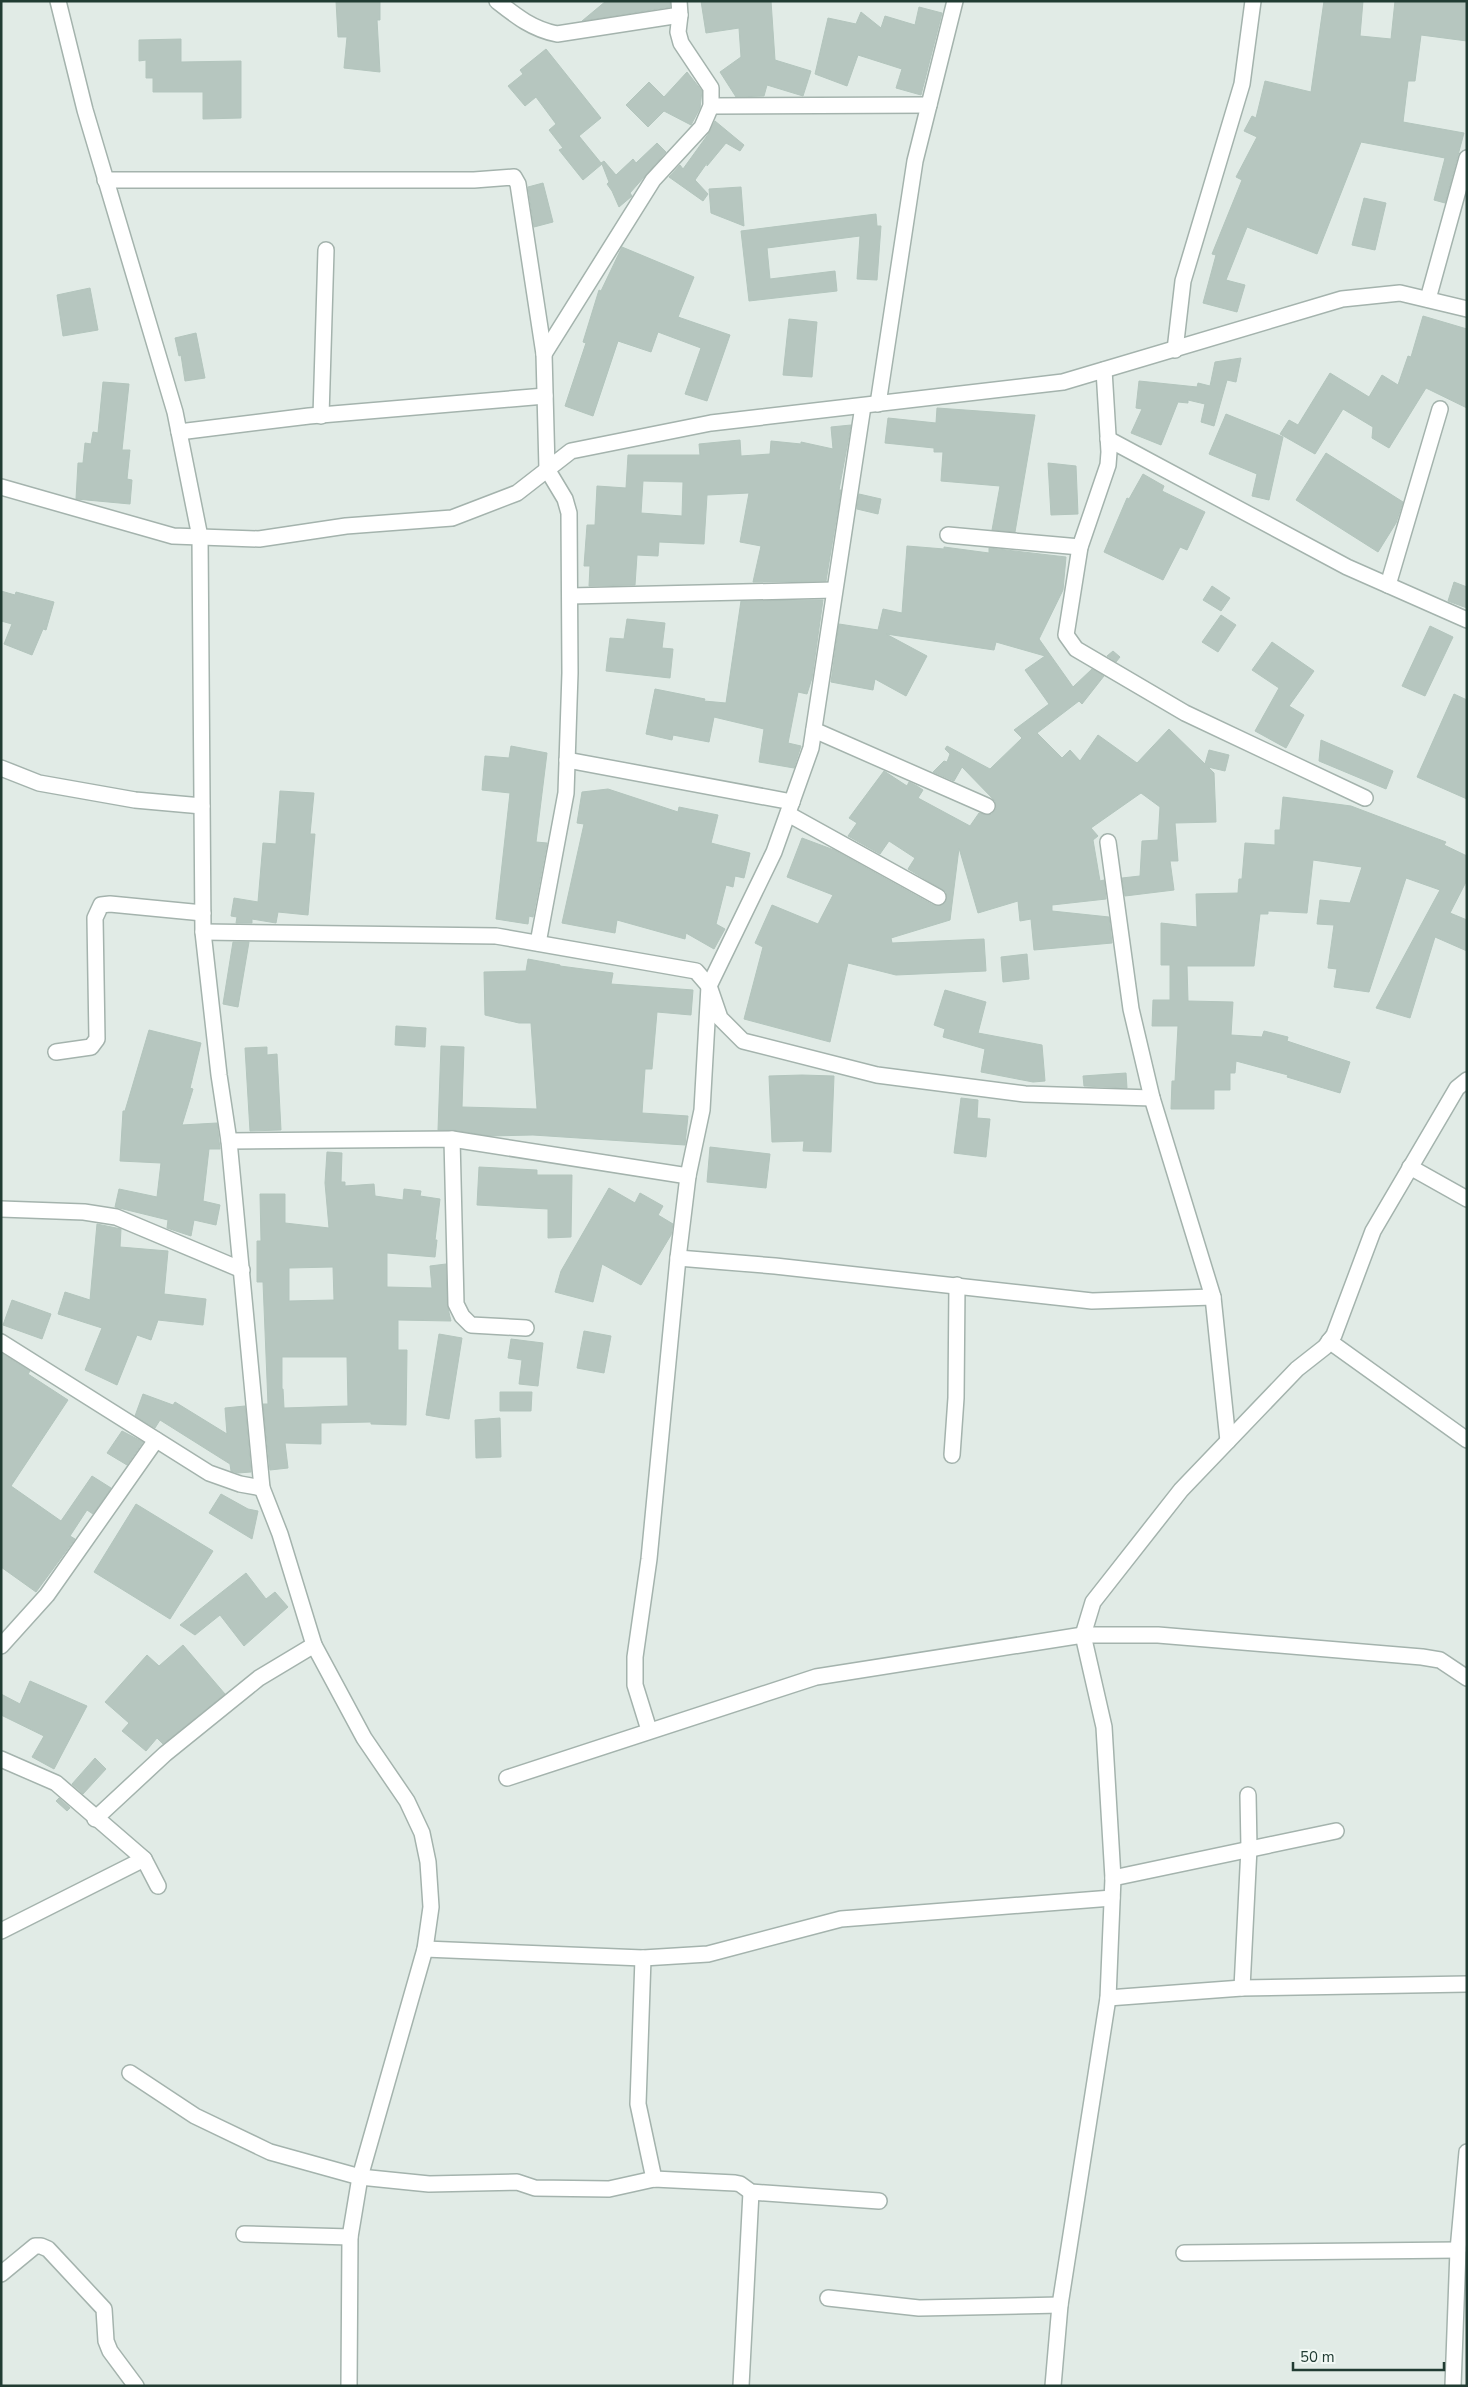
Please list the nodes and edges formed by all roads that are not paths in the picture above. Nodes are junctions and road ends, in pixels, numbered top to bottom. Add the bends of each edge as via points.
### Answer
1 (58, 1) edge
2 (497, 1) edge
3 (955, 1) edge
4 (1254, 1) edge
5 (679, 8) edge
6 (929, 105) junction
7 (711, 106) junction
8 (1467, 158) edge
9 (105, 180) junction
10 (326, 250) dead end
11 (1428, 299) junction
12 (1467, 308) edge
13 (1175, 350) junction
14 (544, 354) junction
15 (1104, 370) junction
16 (545, 396) junction
17 (871, 405) junction
18 (1440, 409) dead end
19 (321, 416) junction
20 (179, 432) junction
21 (1108, 439) junction
22 (547, 469) junction
23 (1, 487) edge
24 (948, 535) dead end
25 (200, 537) junction
26 (1080, 547) junction
27 (1388, 585) junction
28 (834, 590) junction
29 (570, 596) junction
30 (1467, 620) edge
31 (814, 730) junction
32 (567, 760) junction
33 (1, 768) edge
34 (1365, 798) dead end
35 (202, 806) junction
36 (987, 806) dead end
37 (790, 808) junction
38 (1108, 842) dead end
39 (938, 897) dead end
40 (203, 913) junction
41 (203, 932) junction
42 (538, 943) junction
43 (709, 986) junction
44 (56, 1052) dead end
45 (1467, 1080) edge
46 (1152, 1098) junction
47 (452, 1139) junction
48 (230, 1141) junction
49 (1410, 1167) junction
50 (688, 1176) junction
51 (1467, 1199) edge
52 (1, 1210) edge
53 (678, 1258) junction
54 (242, 1270) junction
55 (957, 1285) junction
56 (1213, 1297) junction
57 (526, 1328) dead end
58 (1329, 1341) junction
59 (1, 1342) edge
60 (156, 1440) junction
61 (1467, 1440) edge
62 (1228, 1441) junction
63 (952, 1455) dead end
64 (262, 1488) junction
65 (1083, 1634) junction
66 (314, 1645) junction
67 (1, 1646) edge
68 (1467, 1678) edge
69 (650, 1730) junction
70 (1, 1759) edge
71 (507, 1778) dead end
72 (1248, 1795) dead end
73 (96, 1819) junction
74 (1336, 1831) dead end
75 (1249, 1848) junction
76 (144, 1859) junction
77 (1113, 1878) junction
78 (158, 1886) dead end
79 (1112, 1898) junction
80 (1, 1931) edge
81 (425, 1949) junction
82 (642, 1958) junction
83 (1467, 1984) edge
84 (1242, 1988) junction
85 (1108, 1998) junction
86 (130, 2073) dead end
87 (1467, 2152) edge
88 (360, 2176) junction
89 (654, 2179) junction
90 (751, 2192) junction
91 (879, 2201) dead end
92 (244, 2234) dead end
93 (350, 2237) junction
94 (1458, 2250) junction
95 (1184, 2253) dead end
96 (1, 2274) edge
97 (828, 2298) dead end
98 (1060, 2305) junction
99 (136, 2386) edge
100 (349, 2386) edge
101 (741, 2386) edge
102 (1053, 2386) edge
103 (1453, 2386) edge

1 - 9 street
2 - 5 street via 524,22 557,34
3 - 6 street
4 - 13 street via 1242,84 1183,281
5 - 7 street via 681,43 711,88
6 - 7 street
6 - 17 street
7 - 14 street via 702,127 653,180
8 - 11 street
9 - 14 street via 474,180 514,177 518,184
9 - 20 street
10 - 19 street
11 - 12 street
11 - 13 street via 1400,293 1342,299
13 - 15 street
14 - 16 street
15 - 17 street via 1063,382
15 - 21 street
16 - 19 street
16 - 22 street
17 - 22 street via 711,423 571,451
17 - 28 street
18 - 27 street
19 - 20 street
20 - 25 street
21 - 26 street via 1108,464
21 - 27 street via 1347,567
22 - 25 street via 517,493 452,518 346,526 259,539
22 - 29 street via 565,499 569,513
23 - 25 street via 173,536
24 - 26 street
25 - 35 street
26 - 34 street via 1066,635 1076,649 1185,713
27 - 30 street
28 - 29 street
28 - 31 street
29 - 32 street
31 - 36 street
31 - 37 street
32 - 37 street
32 - 42 street via 566,793
33 - 35 street via 40,783 135,800
35 - 40 street
37 - 39 street
37 - 43 street via 774,852
38 - 46 street via 1131,1009
40 - 41 street
40 - 44 street via 110,904 101,906 95,918 98,1039 90,1047
41 - 42 street via 496,936
41 - 48 street
42 - 43 street via 696,970
43 - 46 street via 720,1018 743,1041 876,1075 1025,1094
43 - 50 street via 702,1110
45 - 49 street via 1456,1088
46 - 56 street
47 - 48 street
47 - 50 street
47 - 57 street via 456,1304 471,1325
48 - 54 street
49 - 51 street
49 - 58 street via 1373,1231
50 - 53 street
52 - 54 street via 84,1212 116,1217
53 - 55 street
53 - 69 street via 649,1559 635,1657 636,1686
54 - 64 street
55 - 56 street via 1092,1301
55 - 63 street
56 - 62 street
58 - 61 street
58 - 62 street via 1297,1369
59 - 60 street
60 - 64 street via 208,1473
60 - 67 street via 47,1595
62 - 65 street via 1181,1490 1093,1602
64 - 66 street via 280,1534
65 - 68 street via 1158,1635 1422,1657 1440,1660
65 - 69 street via 816,1677
65 - 77 street via 1104,1728
66 - 73 street via 258,1678 165,1754
66 - 81 street via 364,1738 407,1801 422,1833 431,1907
69 - 71 street
70 - 73 street via 49,1778
72 - 75 street
73 - 76 street
74 - 75 street
75 - 77 street
75 - 84 street
76 - 78 street
76 - 80 street
77 - 79 street
79 - 82 street via 841,1919 708,1954
79 - 85 street
81 - 82 street
81 - 88 street
82 - 89 street via 638,2104
83 - 84 street
84 - 85 street
85 - 98 street
86 - 88 street via 195,2116 270,2152
87 - 94 street
88 - 89 street via 429,2184 500,2181 535,2188 609,2189
88 - 93 street
89 - 90 street via 740,2184
90 - 91 street
90 - 101 street
92 - 93 street
93 - 100 street
94 - 95 street
94 - 103 street
96 - 99 street via 36,2246 48,2249 104,2309 106,2342
97 - 98 street via 919,2308
98 - 102 street

